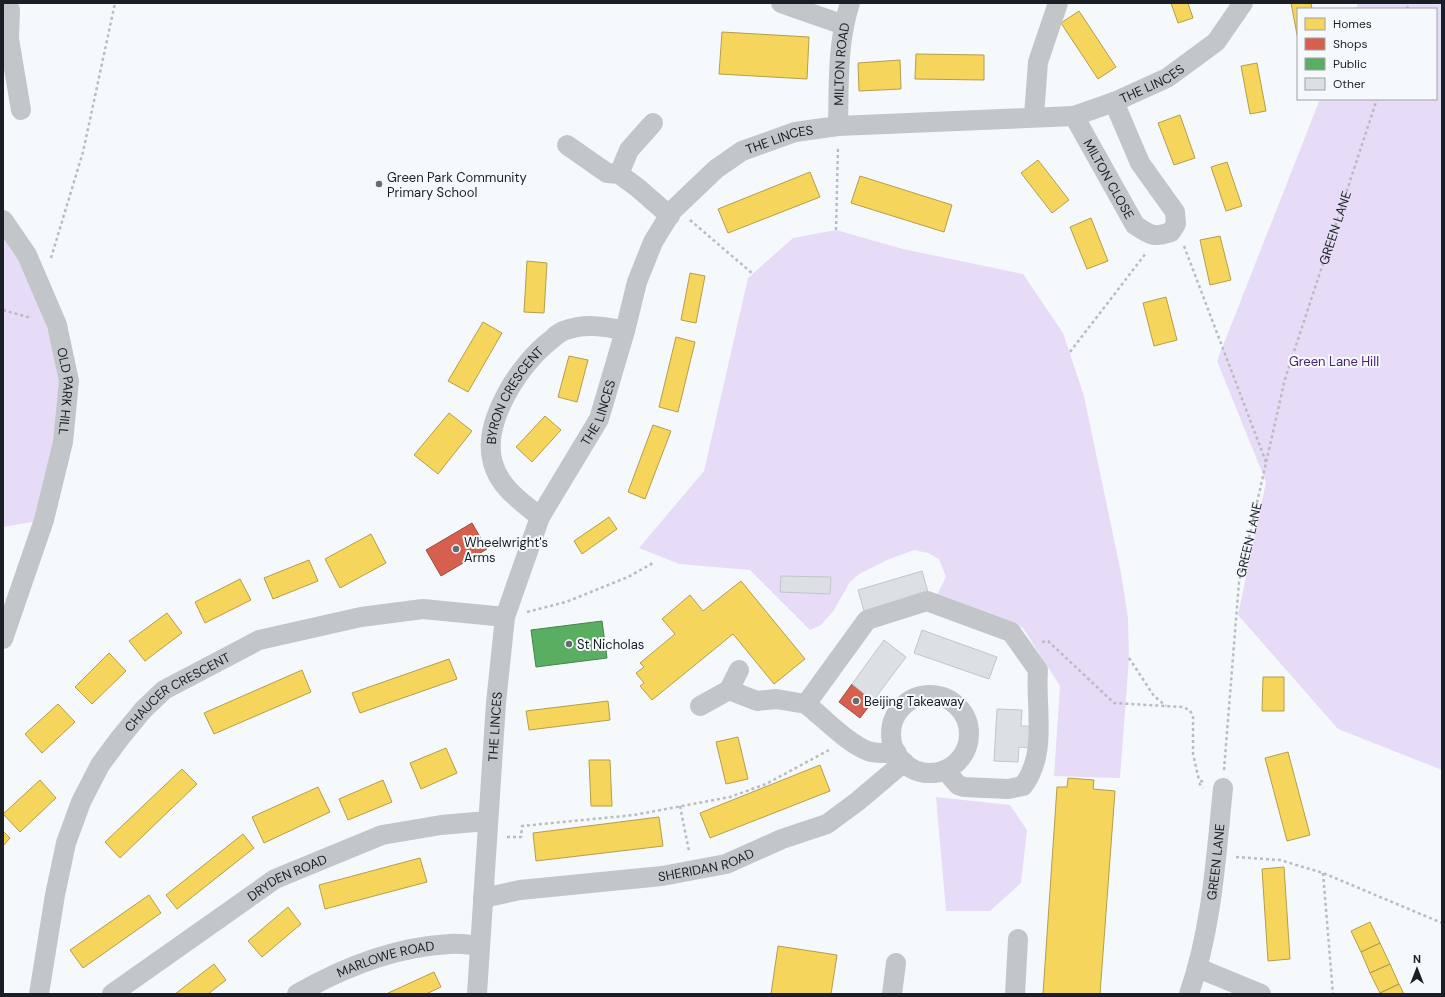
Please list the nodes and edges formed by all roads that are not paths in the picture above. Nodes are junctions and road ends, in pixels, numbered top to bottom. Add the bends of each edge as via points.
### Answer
1 (7, 3) edge
2 (781, 3) edge
3 (850, 3) edge
4 (1058, 3) edge
5 (1243, 3) edge
6 (844, 25) junction
7 (1114, 102) junction
8 (21, 110) dead end
9 (1034, 116) junction
10 (1074, 116) junction
11 (653, 123) dead end
12 (838, 126) junction
13 (567, 146) dead end
14 (619, 174) junction
15 (673, 212) junction
16 (3, 220) edge
17 (625, 331) junction
18 (540, 516) junction
19 (505, 617) junction
20 (3, 639) edge
21 (740, 670) dead end
22 (729, 690) junction
23 (806, 704) junction
24 (700, 706) dead end
25 (900, 758) junction
26 (945, 770) junction
27 (1222, 788) road end
28 (487, 829) junction
29 (483, 898) junction
30 (1018, 939) dead end
31 (480, 946) junction
32 (896, 963) dead end
33 (1198, 968) junction
34 (43, 975) junction
35 (39, 994) edge
36 (50, 994) edge
37 (112, 994) edge
38 (297, 994) edge
39 (477, 994) edge
40 (892, 994) edge
41 (1014, 994) edge
42 (1189, 994) edge
43 (1261, 994) edge

1 - 8 street via 10,10 9,39
2 - 6 street
3 - 6 street, MILTON ROAD
4 - 9 street via 1038,62
5 - 7 street, THE LINCES via 1216,42 1167,78
6 - 12 street, MILTON ROAD via 839,56
7 - 10 street, THE LINCES
7 - 10 street, MILTON CLOSE via 1140,163 1175,212 1176,224 1171,232 1159,236 1135,225
9 - 10 street, THE LINCES
9 - 12 street, THE LINCES
11 - 14 street via 629,150
12 - 15 street, THE LINCES via 796,132 742,152 716,169
13 - 14 street via 607,173
14 - 15 street
15 - 17 street, THE LINCES via 653,242 637,282
16 - 20 street, OLD PARK HILL via 27,255 57,324 69,381 63,442 44,520
17 - 18 street, THE LINCES via 599,419
17 - 18 street, BYRON CRESCENT via 600,325 562,332 542,347 522,369 507,395 494,424 490,444 493,464 508,490
18 - 19 street, THE LINCES
19 - 28 street, THE LINCES
19 - 34 street, CHAUCER CRESCENT via 423,608 361,617 258,640 164,690 120,738 100,765 81,802 66,843
21 - 22 street
22 - 23 street via 757,701 776,698
22 - 24 street
23 - 25 street via 846,738 868,751
23 - 26 street via 867,620 927,601 1011,632 1038,670 1038,737 1030,776 1023,786 987,789 958,785
25 - 26 street via 912,768 923,772
25 - 26 street via 892,743 891,732 898,712 916,698 926,695 938,696 957,706 964,714 968,725 967,747 962,756
25 - 29 street, SHERIDAN ROAD via 858,801 827,824 782,839 726,864 647,877 520,890
27 - 33 street, GREEN LANE via 1217,855 1205,944
28 - 29 street, THE LINCES
28 - 37 street, DRYDEN ROAD via 441,825 382,835 275,879
29 - 31 street, THE LINCES
30 - 41 street
31 - 38 street, MARLOWE ROAD via 450,944 394,952 331,975
31 - 39 street, THE LINCES
32 - 40 street
33 - 42 street, GREEN LANE
33 - 43 street
34 - 35 street, CHAUCER CRESCENT
34 - 36 street

